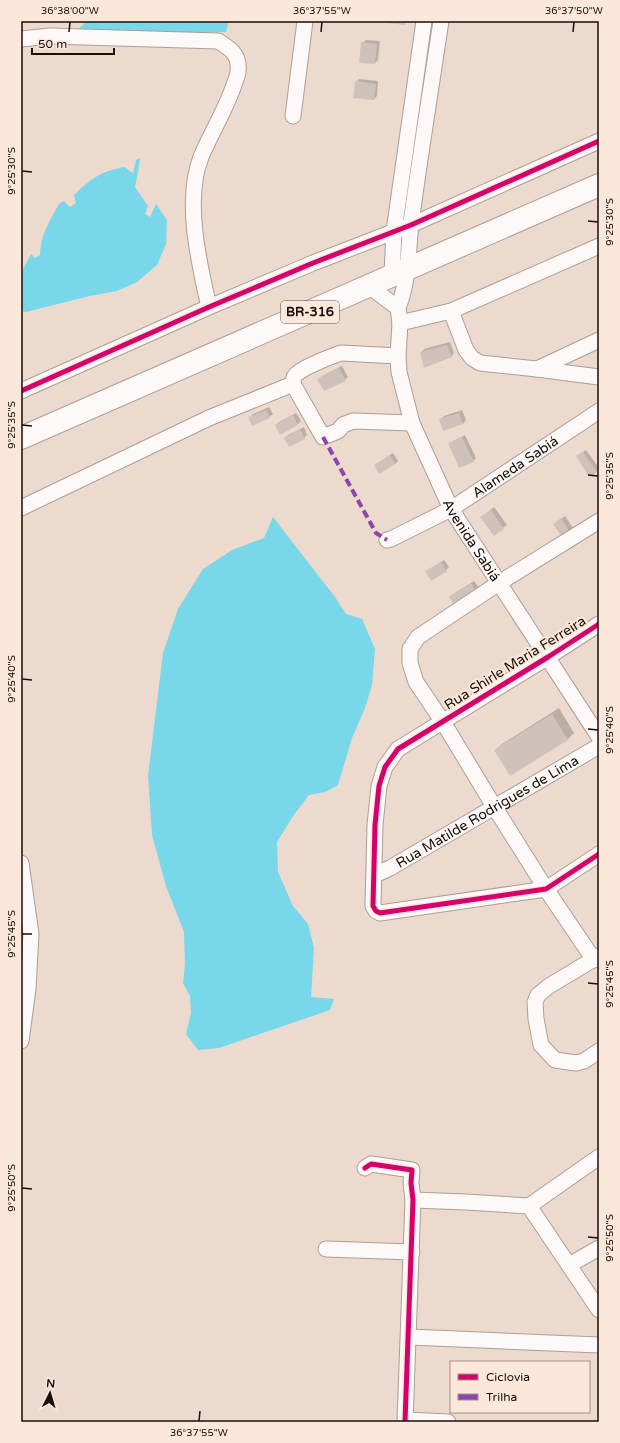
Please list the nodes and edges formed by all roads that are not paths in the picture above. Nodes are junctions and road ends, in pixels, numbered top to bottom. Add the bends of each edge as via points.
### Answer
1 (305, 21) edge
2 (424, 21) edge
3 (441, 21) edge
4 (21, 39) edge
5 (293, 116) dead end
6 (599, 141) edge
7 (599, 186) edge
8 (411, 225) junction
9 (394, 231) junction
10 (599, 246) edge
11 (400, 272) junction
12 (369, 286) junction
13 (209, 307) junction
14 (398, 308) junction
15 (451, 311) junction
16 (400, 323) junction
17 (599, 340) edge
18 (398, 356) junction
19 (536, 369) junction
20 (599, 377) edge
21 (293, 384) junction
22 (21, 391) edge
23 (599, 411) edge
24 (412, 423) junction
25 (21, 438) edge
26 (21, 508) edge
27 (451, 509) junction
28 (599, 521) edge
29 (387, 540) dead end
30 (499, 583) junction
31 (599, 624) edge
32 (548, 658) junction
33 (443, 722) junction
34 (599, 737) edge
35 (599, 746) edge
36 (495, 808) junction
37 (599, 854) edge
38 (21, 863) edge
39 (375, 875) junction
40 (546, 889) junction
41 (596, 958) edge
42 (21, 1041) edge
43 (599, 1051) edge
44 (599, 1157) edge
45 (365, 1168) dead end
46 (413, 1200) junction
47 (529, 1206) junction
48 (599, 1248) edge
49 (326, 1249) dead end
50 (412, 1252) junction
51 (569, 1265) junction
52 (599, 1310) edge
53 (409, 1337) junction
54 (599, 1344) edge
55 (405, 1421) edge
56 (448, 1422) edge

1 - 5 street
2 - 9 street
3 - 8 street
4 - 13 street via 50,36 218,41 231,49 236,56 238,70 230,97 201,158 194,180 193,214 201,274
6 - 8 street
7 - 11 highway, BR-316
8 - 9 street
8 - 11 street
9 - 11 street
9 - 13 street
10 - 15 street
11 - 12 highway, BR-316
11 - 14 street via 402,299
12 - 14 street
12 - 25 highway, BR-316
13 - 22 street
14 - 16 street, Avenida Sabiá
15 - 16 street
15 - 19 street via 466,350 472,358 490,365
16 - 18 street, Avenida Sabiá
17 - 19 street
18 - 21 street via 341,353 297,373
18 - 24 street, Avenida Sabiá via 399,372
19 - 20 street
21 - 24 street via 323,438 353,421
21 - 26 street via 209,418
23 - 27 street, Alameda Sabiá
24 - 27 street, Avenida Sabiá
27 - 29 street, Alameda Sabiá
27 - 30 street, Avenida Sabiá
28 - 30 street
30 - 32 street, Avenida Sabiá
30 - 33 street via 418,637 410,649 410,663 416,682
31 - 32 street, Rua Shirle Maria Ferreira
32 - 33 street, Rua Shirle Maria Ferreira
32 - 34 street, Avenida Sabiá
33 - 36 street
33 - 39 street, Rua Shirle Maria Ferreira via 398,749 385,767 379,786 375,825
35 - 36 street, Rua Matilde Rodrigues de Lima
36 - 39 street, Rua Matilde Rodrigues de Lima
36 - 40 street
37 - 40 street
38 - 42 street via 31,934 28,989
39 - 40 street, Rua Shirle Maria Ferreira via 374,906 380,913
40 - 41 street
41 - 43 street via 538,995 536,1019 541,1045 555,1060 576,1063
44 - 47 street
45 - 46 street via 371,1164 412,1170
46 - 47 street
46 - 50 street
47 - 51 street
48 - 51 street
49 - 50 street
50 - 53 street
51 - 52 street
53 - 54 street
53 - 55 street
55 - 56 street

